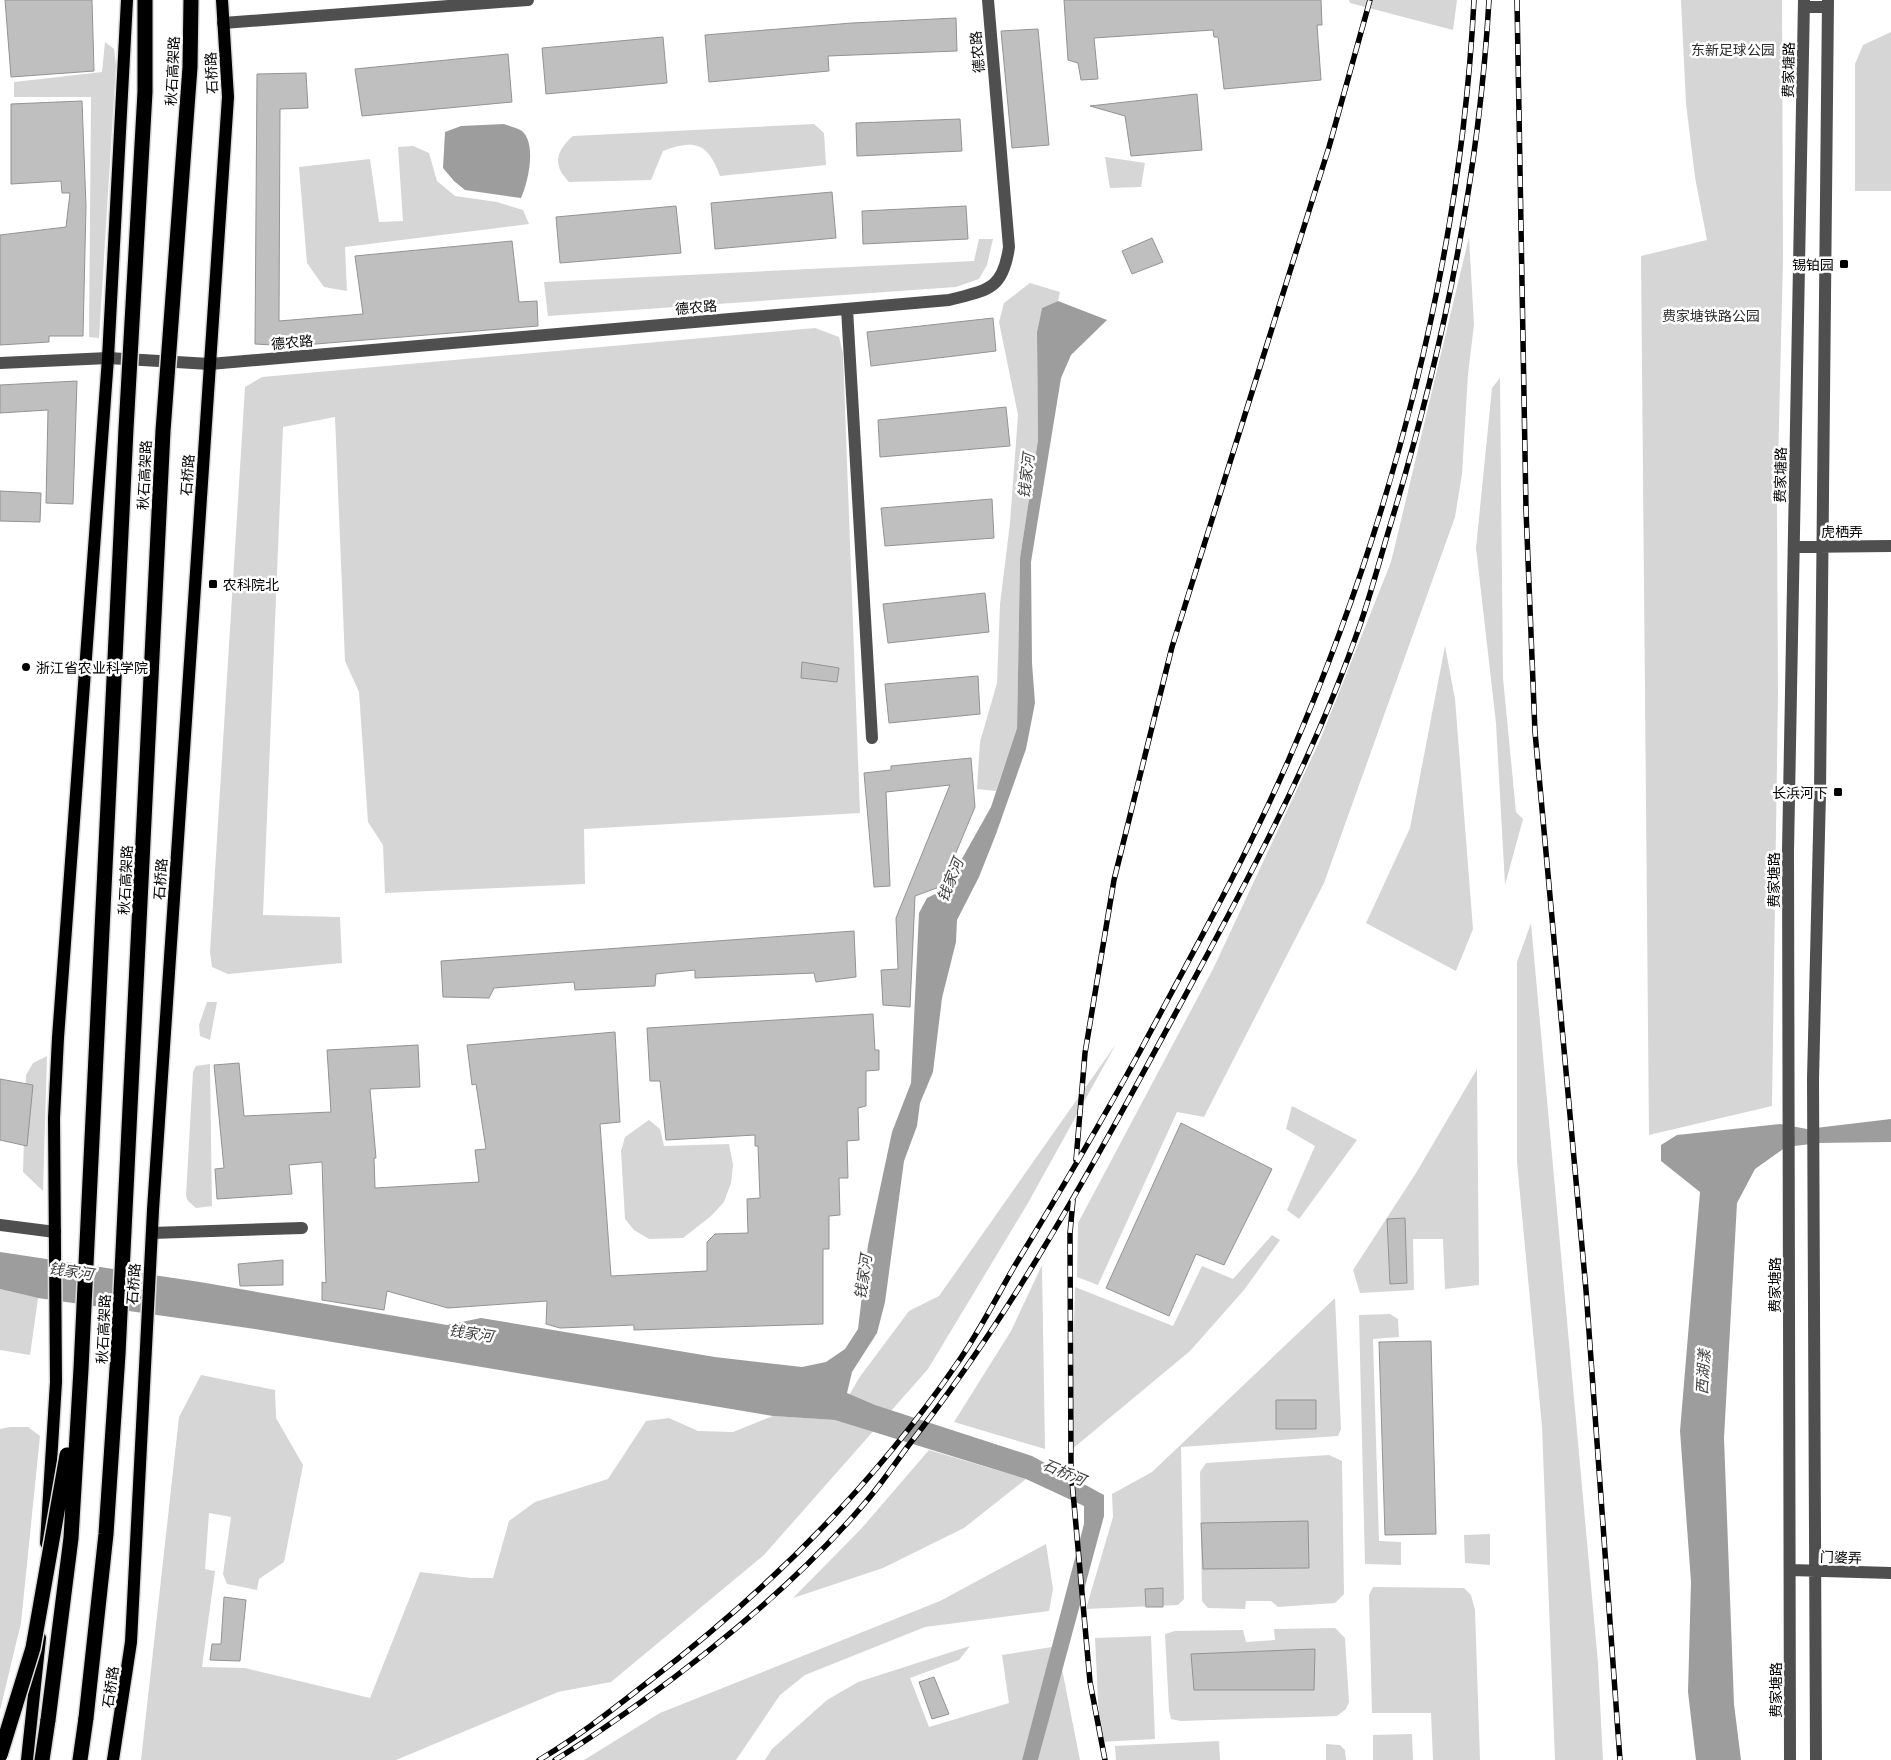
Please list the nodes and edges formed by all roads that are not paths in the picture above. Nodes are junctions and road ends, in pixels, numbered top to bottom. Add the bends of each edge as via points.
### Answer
1 (127, 0) edge
2 (145, 0) edge
3 (191, 0) edge
4 (222, 0) edge
5 (528, 0) edge
6 (988, 0) edge
7 (1804, 4) edge
8 (1828, 4) edge
9 (224, 23) junction
10 (847, 309) junction
11 (108, 358) junction
12 (0, 363) edge
13 (210, 364) junction
14 (1821, 546) junction
15 (1891, 546) edge
16 (1794, 547) junction
17 (872, 738) dead end
18 (0, 1225) edge
19 (302, 1228) dead end
20 (152, 1234) junction
21 (55, 1238) junction
22 (81, 1369) junction
23 (1791, 1570) junction
24 (1815, 1571) junction
25 (1891, 1574) edge
26 (0, 1754) edge
27 (28, 1760) edge
28 (42, 1760) edge
29 (80, 1760) edge
30 (113, 1760) edge
31 (1790, 1760) edge
32 (1816, 1760) edge

1 - 11 main road
2 - 22 highway, 秋石高架路, bridge via 144,92
3 - 29 highway, 秋石高架路, bridge via 190,67 163,431 118,1354 106,1543
4 - 9 main road, 石桥路
5 - 9 street
6 - 10 street, 德农路 via 1009,247 1006,270 998,281 980,292 949,300
7 - 8 street
7 - 16 street, 费家塘路
8 - 14 street
9 - 13 main road, 石桥路 via 228,96
10 - 13 street, 德农路
10 - 17 street
11 - 12 street, 德农路
11 - 13 street, 德农路
11 - 21 main road via 58,1038 54,1118
13 - 20 main road, 石桥路
14 - 15 street, 虎栖弄
14 - 16 street, 虎栖弄
14 - 24 street via 1820,793 1813,1079
16 - 23 street, 费家塘路 via 1788,851
18 - 21 street
19 - 20 street
20 - 30 main road, 石桥路 via 131,1642
21 - 27 main road via 56,1382 39,1659
22 - 26 highway, bridge via 33,1648
22 - 28 highway, 秋石高架路, bridge via 71,1538
23 - 24 street, 门婆弄
23 - 31 street, 费家塘路
24 - 25 street, 门婆弄
24 - 32 street

